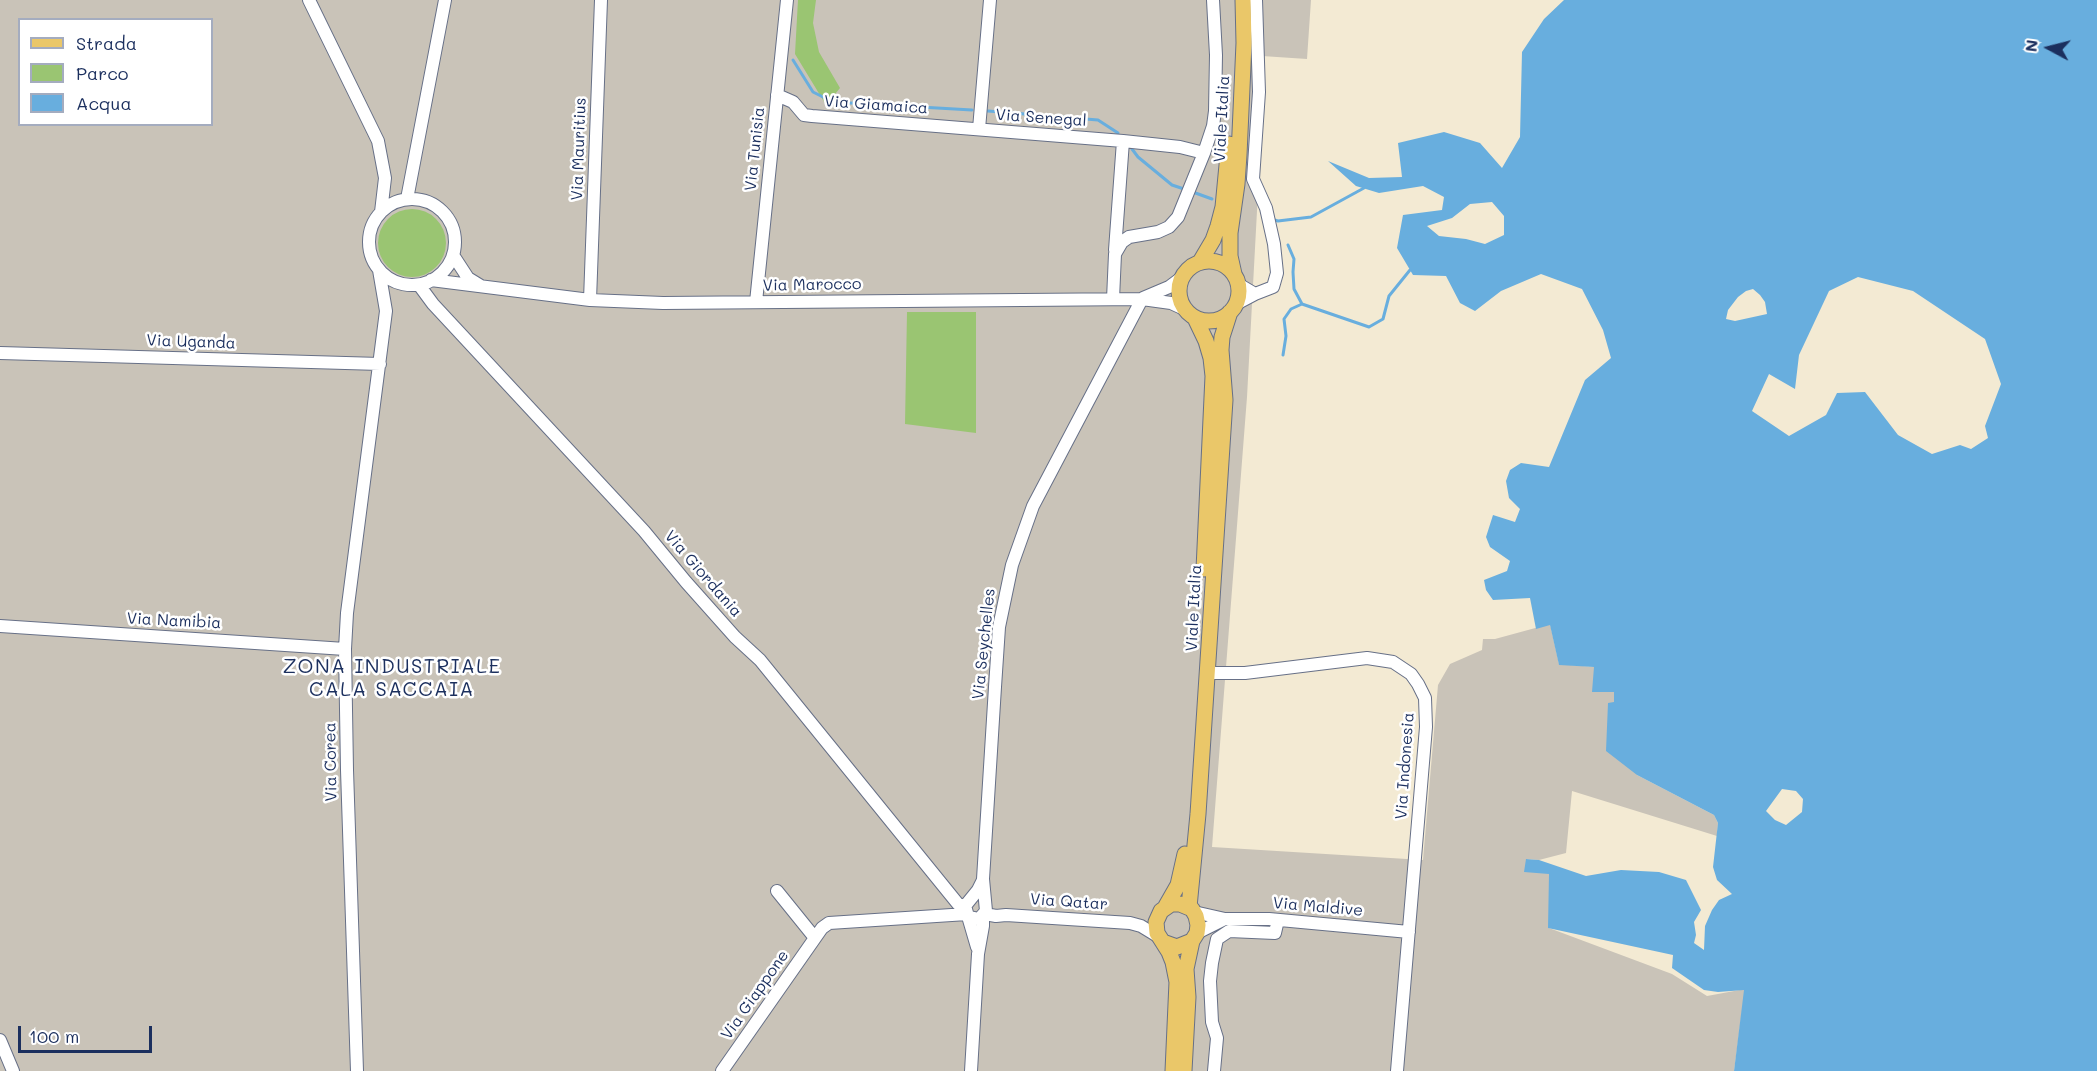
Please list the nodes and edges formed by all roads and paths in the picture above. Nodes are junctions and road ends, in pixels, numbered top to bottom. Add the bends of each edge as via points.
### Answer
1 (309, 0) edge
2 (444, 0) edge
3 (601, 0) edge
4 (787, 0) edge
5 (990, 0) edge
6 (1213, 0) edge
7 (1233, 0) edge
8 (1243, 0) edge
9 (1256, 0) edge
10 (777, 95) junction
11 (979, 129) junction
12 (1123, 141) junction
13 (1204, 153) junction
14 (385, 178) junction
15 (403, 200) junction
16 (381, 212) junction
17 (1115, 254) junction
18 (453, 255) junction
19 (1200, 262) junction
20 (379, 270) junction
21 (1181, 278) junction
22 (1236, 279) junction
23 (431, 280) junction
24 (405, 285) junction
25 (419, 285) junction
26 (484, 288) junction
27 (1255, 294) junction
28 (1113, 299) junction
29 (1142, 299) junction
30 (590, 300) junction
31 (756, 302) junction
32 (1233, 308) junction
33 (386, 311) junction
34 (1190, 313) junction
35 (0, 353) edge
36 (380, 364) junction
37 (0, 626) edge
38 (345, 649) junction
39 (1208, 673) junction
40 (983, 879) junction
41 (777, 891) dead end
42 (950, 895) junction
43 (969, 907) junction
44 (1191, 909) junction
45 (985, 910) junction
46 (1162, 911) junction
47 (943, 915) junction
48 (1225, 919) junction
49 (1278, 920) junction
50 (1130, 923) junction
51 (1409, 932) junction
52 (1194, 937) junction
53 (815, 938) junction
54 (1161, 939) junction
55 (978, 954) junction
56 (0, 1040) edge
57 (13, 1071) edge
58 (357, 1071) edge
59 (722, 1071) edge
60 (971, 1071) edge
61 (1173, 1071) edge
62 (1184, 1071) edge
63 (1214, 1071) edge
64 (1397, 1071) edge

1 - 14 street via 370,122
2 - 15 street
3 - 30 street, Via Mauritius
4 - 10 street, Via Tunisia
5 - 11 street, Via Senegal
6 - 13 street via 1215,111
7 - 19 main road, Viale Italia via 1234,43 1223,207 1213,240
8 - 22 main road, Viale Italia via 1239,155 1230,232 1230,256
9 - 27 street via 1259,92 1253,179 1268,218 1277,273 1273,287
10 - 11 street, Via Giamaica via 793,102 804,115
10 - 31 street, Via Tunisia
11 - 12 street, Via Senegal
12 - 13 street, Via Senegal
12 - 17 street
13 - 17 street via 1178,217 1158,232 1129,237
14 - 15 street
14 - 16 street
15 - 16 street
15 - 18 street via 424,201 447,217 455,242
16 - 20 street via 369,238 370,256
17 - 28 street
18 - 23 street via 442,273
18 - 26 street via 468,278
19 - 21 main road
19 - 22 main road via 1219,262
20 - 24 street
20 - 33 street
21 - 29 street, Via Marocco
21 - 34 main road via 1179,294
22 - 27 street
22 - 32 main road via 1239,294
23 - 25 street
23 - 26 street, Via Marocco
24 - 25 street
24 - 33 street
25 - 42 street, Via Giordania via 644,531 735,637 760,660
26 - 30 street, Via Marocco
27 - 32 street
28 - 29 street, Via Marocco
28 - 31 street, Via Marocco
29 - 34 street, Via Marocco via 1171,303
29 - 40 street, Via Seychelles via 1033,506 1012,565 999,627
30 - 31 street, Via Marocco
32 - 34 main road via 1214,321 1204,321
32 - 39 main road, Viale Italia via 1221,350 1225,400
33 - 36 street, Via Corea
34 - 46 main road, Viale Italia via 1211,358 1213,399 1191,813 1184,866
35 - 36 street, Via Uganda
36 - 38 street, Via Corea
37 - 38 street, Via Namibia
38 - 58 street, Via Corea
39 - 44 main road, Viale Italia
39 - 51 street, Via Indonesia via 1245,673 1367,658 1393,662 1415,679 1425,698 1426,727
40 - 43 street, Via Seychelles
40 - 45 street, Via Seychelles
41 - 53 street
42 - 43 street, Via Giordania via 958,904
42 - 47 street
43 - 45 street, Via Qatar via 976,919
43 - 45 street, Via Giordania via 980,898
43 - 47 street, Via Giappone
43 - 55 street, Via Seychelles
44 - 46 main road via 1176,904
44 - 48 street, Via Maldive
44 - 52 main road via 1198,920
45 - 50 street, Via Qatar via 996,916
45 - 55 street, Via Seychelles
46 - 50 street
46 - 54 main road via 1155,926
47 - 53 street, Via Giappone via 829,923
48 - 49 street, Via Maldive
48 - 52 street, Via Maldive
49 - 51 street, Via Maldive
49 - 63 street via 1275,933 1229,931 1217,939 1210,981 1212,1022 1217,1038
50 - 54 street
51 - 64 street, Via Indonesia
52 - 54 main road via 1187,945 1177,947
52 - 62 main road via 1186,969
53 - 59 street, Via Giappone
54 - 61 main road via 1173,962 1177,982
55 - 60 street, Via Seychelles
56 - 57 street

